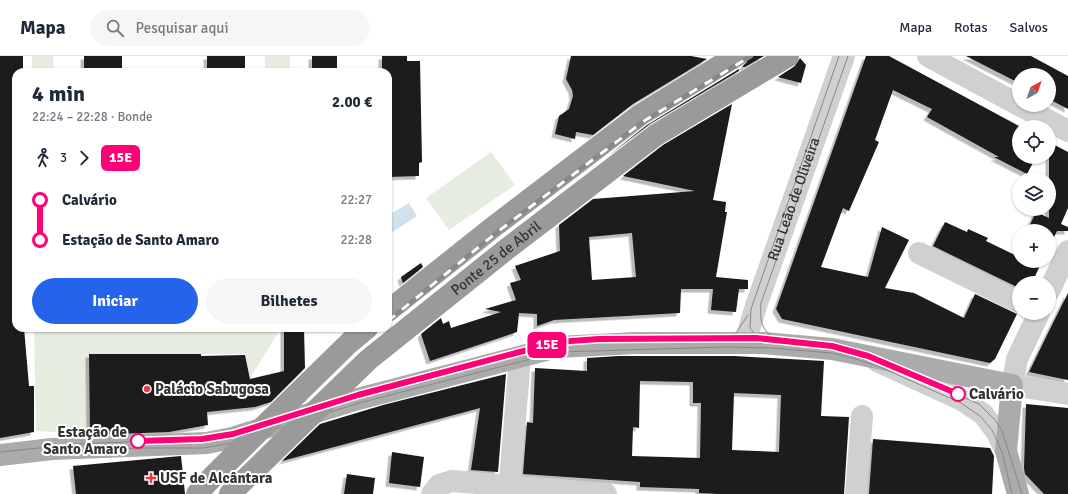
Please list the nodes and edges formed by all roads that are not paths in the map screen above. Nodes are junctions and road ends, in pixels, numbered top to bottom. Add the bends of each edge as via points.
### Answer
1 (736, 56) edge
2 (788, 56) edge
3 (844, 56) edge
4 (928, 56) edge
5 (1012, 101) edge
6 (1032, 112) edge
7 (1068, 131) edge
8 (1068, 251) edge
9 (919, 253) dead end
10 (1056, 276) edge
11 (1012, 299) edge
12 (392, 308) edge
13 (1036, 320) edge
14 (362, 332) edge
15 (745, 343) junction
16 (520, 357) junction
17 (868, 357) junction
18 (1012, 385) junction
19 (1068, 394) edge
20 (862, 416) dead end
21 (1006, 451) junction
22 (0, 455) edge
23 (509, 490) edge
24 (197, 494) edge
25 (230, 494) edge
26 (432, 494) edge
27 (606, 494) edge
28 (856, 494) edge
29 (1018, 494) edge

1 - 12 highway, Ponte 25 de Abril via 640,115
2 - 25 highway, Ponte 25 de Abril, bridge via 656,136 508,248 368,360
3 - 15 street, Rua Leão de Oliveira
4 - 5 street
6 - 7 street
8 - 10 street
9 - 11 street
13 - 18 street via 1017,359
14 - 24 highway, bridge via 343,348
15 - 16 main road via 636,343 557,347
15 - 17 main road via 832,349
16 - 22 main road via 358,399 232,438 206,443 52,449
16 - 23 street
17 - 18 main road
17 - 21 street via 962,400 983,414 996,431
18 - 19 street
18 - 21 main road
20 - 28 street
21 - 29 main road
23 - 26 street via 448,481 439,485
23 - 27 street

